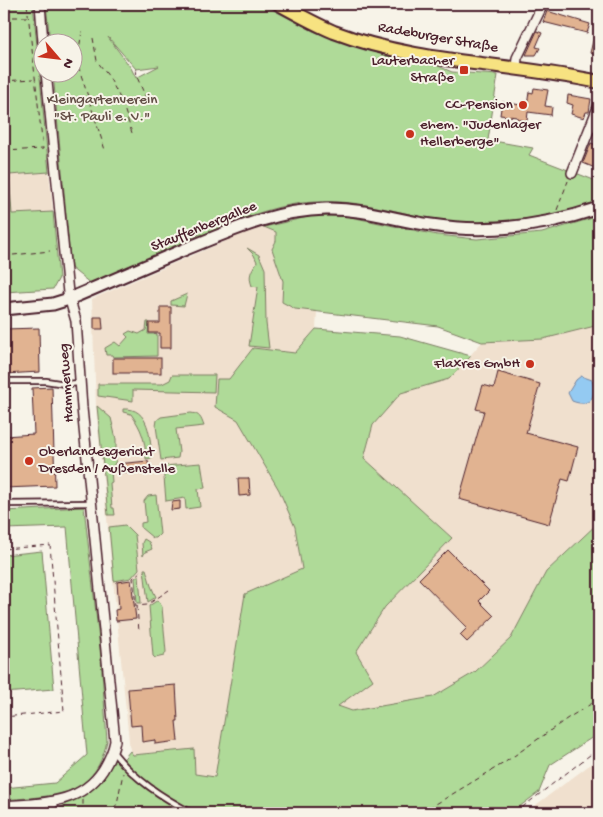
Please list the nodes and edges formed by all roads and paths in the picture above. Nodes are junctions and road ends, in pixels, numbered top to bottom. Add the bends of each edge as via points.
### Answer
1 (27, 4) edge
2 (40, 4) edge
3 (280, 4) edge
4 (543, 4) edge
5 (4, 17) edge
6 (28, 17) junction
7 (82, 31) dead end
8 (42, 32) edge
9 (93, 38) dead end
10 (32, 58) edge
11 (516, 68) junction
12 (136, 69) dead end
13 (32, 79) edge
14 (4, 81) edge
15 (34, 82) edge
16 (47, 82) edge
17 (599, 82) edge
18 (149, 105) dead end
19 (599, 105) edge
20 (132, 133) dead end
21 (104, 150) dead end
22 (4, 151) edge
23 (572, 172) joint
24 (599, 208) edge
25 (551, 222) junction
26 (50, 252) dead end
27 (4, 256) edge
28 (69, 299) junction
29 (4, 309) edge
30 (4, 381) edge
31 (82, 382) junction
32 (91, 503) junction
33 (4, 504) edge
34 (4, 549) edge
35 (141, 571) dead end
36 (169, 590) dead end
37 (137, 606) junction
38 (139, 632) dead end
39 (599, 700) edge
40 (4, 716) edge
41 (599, 748) edge
42 (113, 752) junction
43 (127, 769) junction
44 (83, 791) junction
45 (60, 801) junction
46 (4, 806) edge
47 (45, 813) edge
48 (80, 813) edge
49 (96, 813) edge
50 (192, 813) edge
51 (421, 813) edge
52 (515, 813) edge

1 - 6 path
2 - 8 street
3 - 11 main road, Radeburger Straße via 332,31 377,45
4 - 11 street via 517,58
5 - 6 path
6 - 10 path
7 - 21 path via 77,62
9 - 20 path via 97,60 122,102
11 - 17 main road, Radeburger Straße
12 - 18 path
13 - 14 path
15 - 22 path via 43,149
16 - 28 street, Hammerweg
19 - 23 street
23 - 25 path
24 - 25 main road, Stauffenbergallee
25 - 28 main road, Stauffenbergallee via 514,228 476,229 429,225 352,210 294,212 245,225
26 - 27 path
28 - 29 main road, Stauffenbergallee via 53,304
28 - 31 street, Hammerweg via 76,321
30 - 31 lane
31 - 32 street, Hammerweg
32 - 33 lane
32 - 42 street, Hammerweg via 115,741
34 - 40 path via 50,545 64,711
35 - 37 path via 133,578
36 - 37 path via 147,605
37 - 38 path
39 - 51 path
41 - 52 path
42 - 43 lane
42 - 44 street, Hammerweg via 100,775
43 - 49 path via 122,774 117,804
43 - 50 lane via 168,801
44 - 45 street, Hammerweg
44 - 48 path
45 - 46 street, Hammerweg
45 - 47 lane

